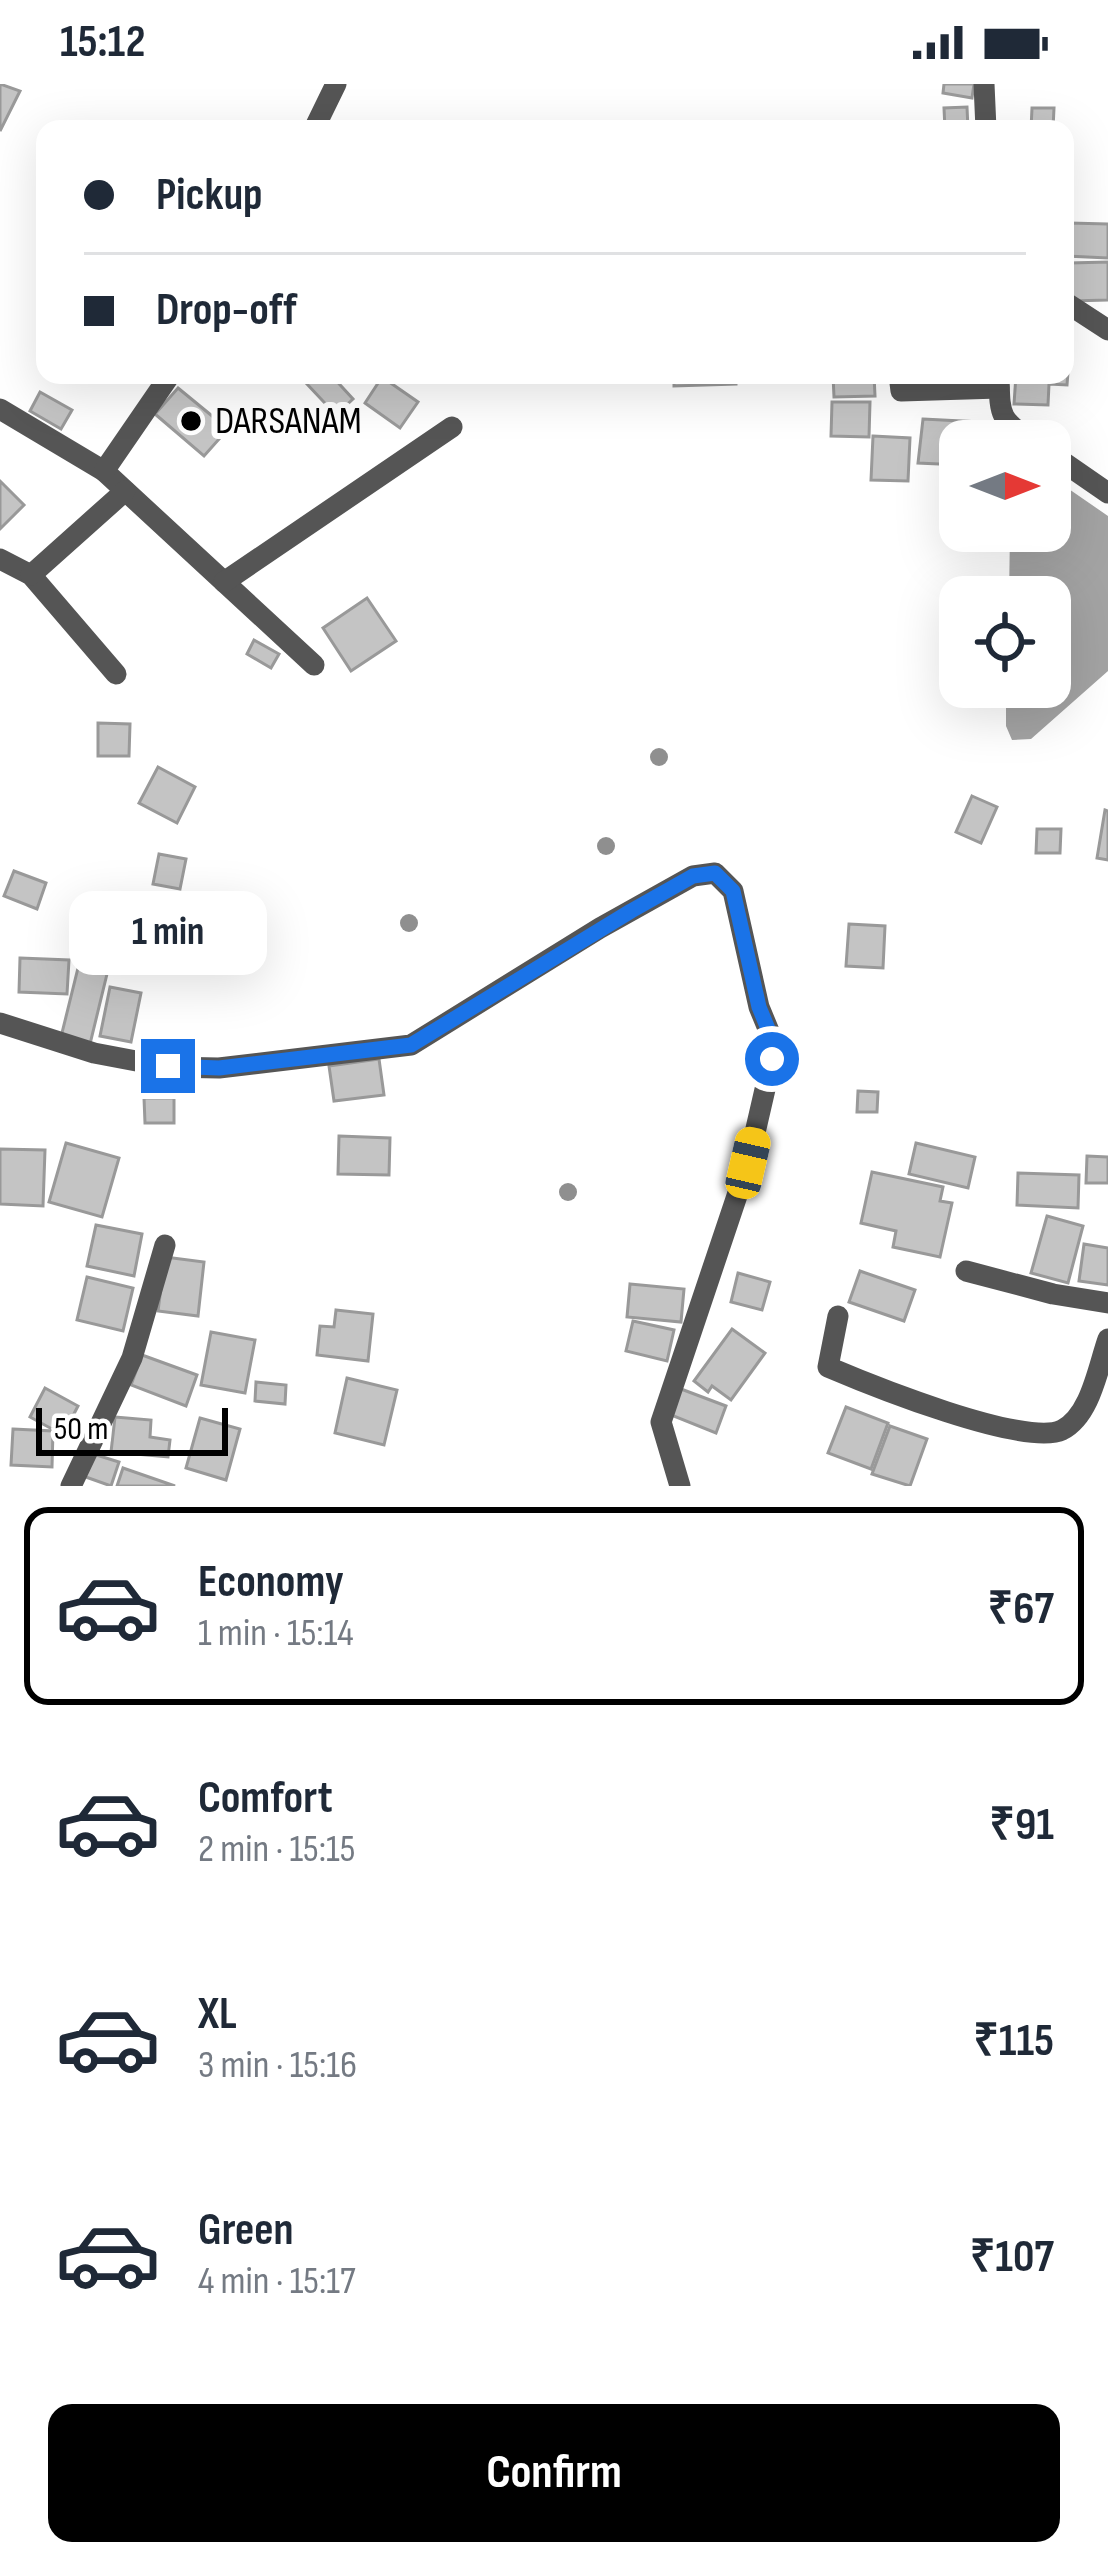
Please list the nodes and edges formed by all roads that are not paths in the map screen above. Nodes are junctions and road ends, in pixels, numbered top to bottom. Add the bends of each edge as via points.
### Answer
1 (336, 84) edge
2 (984, 84) edge
3 (318, 120) edge
4 (986, 120) edge
5 (1074, 308) edge
6 (1108, 330) edge
7 (164, 384) edge
8 (901, 384) edge
9 (977, 384) edge
10 (999, 384) edge
11 (0, 409) edge
12 (1004, 420) edge
13 (452, 427) dead end
14 (1071, 468) edge
15 (104, 471) junction
16 (125, 491) junction
17 (1108, 494) edge
18 (0, 559) edge
19 (31, 575) junction
20 (224, 582) junction
21 (314, 665) dead end
22 (116, 674) dead end
23 (0, 1023) edge
24 (165, 1245) dead end
25 (966, 1271) dead end
26 (1108, 1303) edge
27 (838, 1316) dead end
28 (1108, 1339) edge
29 (71, 1486) edge
30 (680, 1486) edge

1 - 3 street
2 - 4 street
5 - 6 street
7 - 15 street
8 - 9 street via 902,391
10 - 12 street
11 - 15 street
13 - 20 street
14 - 17 street
15 - 16 street
16 - 19 street
16 - 20 street
18 - 19 street
19 - 22 street
20 - 21 street
23 - 30 street via 168,1066 219,1068 411,1045 674,886 715,873 733,891 772,1059 748,1163 661,1422
24 - 29 street via 132,1358
25 - 26 street
27 - 28 street via 828,1366 892,1395 1036,1436 1062,1430 1083,1410

